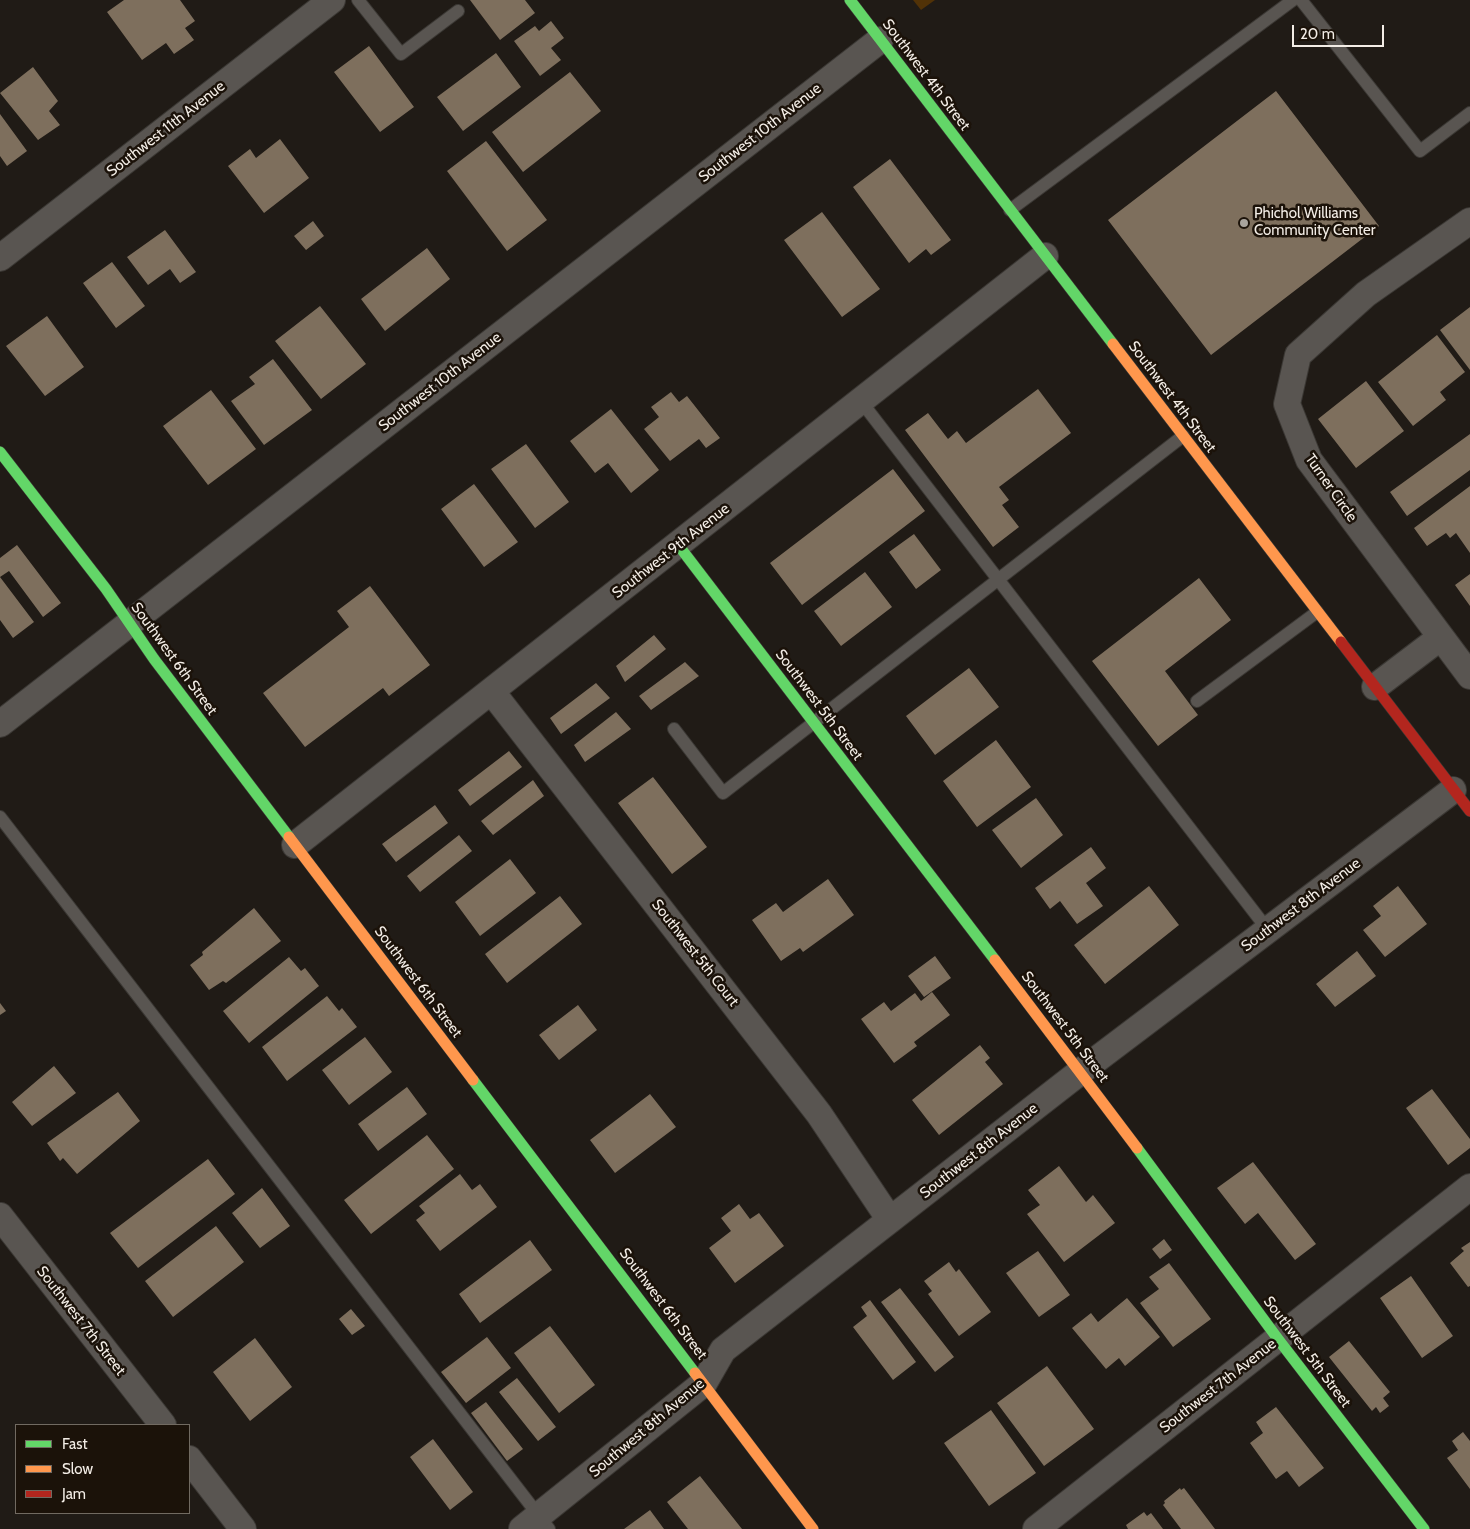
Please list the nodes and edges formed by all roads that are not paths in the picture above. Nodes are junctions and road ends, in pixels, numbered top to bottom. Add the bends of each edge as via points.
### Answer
1 (332, 0) edge
2 (358, 0) edge
3 (850, 0) edge
4 (1293, 0) edge
5 (1302, 0) edge
6 (458, 11) dead end
7 (880, 40) junction
8 (1470, 113) edge
9 (1010, 210) junction
10 (1470, 221) edge
11 (1045, 256) junction
12 (0, 258) edge
13 (860, 400) junction
14 (1183, 436) junction
15 (0, 452) edge
16 (679, 546) junction
17 (999, 581) junction
18 (1317, 612) junction
19 (129, 625) junction
20 (1440, 637) junction
21 (1470, 676) edge
22 (1375, 687) junction
23 (492, 692) junction
24 (1197, 701) dead end
25 (814, 723) junction
26 (0, 724) edge
27 (674, 729) dead end
28 (1453, 790) junction
29 (1470, 812) edge
30 (0, 817) edge
31 (295, 845) junction
32 (1268, 930) junction
33 (1080, 1072) junction
34 (1470, 1187) edge
35 (0, 1216) edge
36 (890, 1220) junction
37 (1278, 1339) junction
38 (704, 1383) junction
39 (162, 1424) edge
40 (190, 1460) edge
41 (537, 1525) edge
42 (243, 1529) edge
43 (813, 1529) edge
44 (1036, 1529) edge
45 (1424, 1529) edge

1 - 12 street, Southwest 11th Avenue
2 - 6 lane via 401,54
3 - 7 street, Southwest 4th Street
4 - 9 lane
5 - 8 lane via 1420,151
7 - 9 street, Southwest 4th Street
7 - 19 street, Southwest 10th Avenue
9 - 11 street, Southwest 4th Street
10 - 20 street, Turner Circle via 1366,294 1298,355 1287,404 1309,460
11 - 13 street, Southwest 9th Avenue
11 - 14 street, Southwest 4th Street
13 - 16 street, Southwest 9th Avenue
13 - 17 lane
14 - 17 lane
14 - 18 street, Southwest 4th Street
15 - 19 street, Southwest 6th Street via 106,589
16 - 23 street, Southwest 9th Avenue
16 - 25 street, Southwest 5th Street
17 - 25 lane
17 - 32 lane
18 - 22 street, Southwest 4th Street
18 - 24 lane
19 - 26 street, Southwest 10th Avenue
19 - 31 street, Southwest 6th Street
20 - 21 street, Turner Circle
20 - 22 street
22 - 28 street, Southwest 4th Street
23 - 31 street, Southwest 9th Avenue
23 - 36 street, Southwest 5th Court via 819,1114
25 - 27 lane via 723,793
25 - 33 street, Southwest 5th Street
28 - 29 street, Southwest 4th Street
28 - 32 street, Southwest 8th Avenue
30 - 41 lane
31 - 38 street, Southwest 6th Street
32 - 33 street, Southwest 8th Avenue
33 - 36 street, Southwest 8th Avenue
33 - 37 street, Southwest 5th Street
34 - 37 street, Southwest 7th Avenue
35 - 39 street, Southwest 7th Street
36 - 38 street, Southwest 8th Avenue via 723,1350
37 - 44 street, Southwest 7th Avenue
37 - 45 street, Southwest 5th Street
38 - 41 street, Southwest 8th Avenue
38 - 43 street, Southwest 6th Street
40 - 42 street

